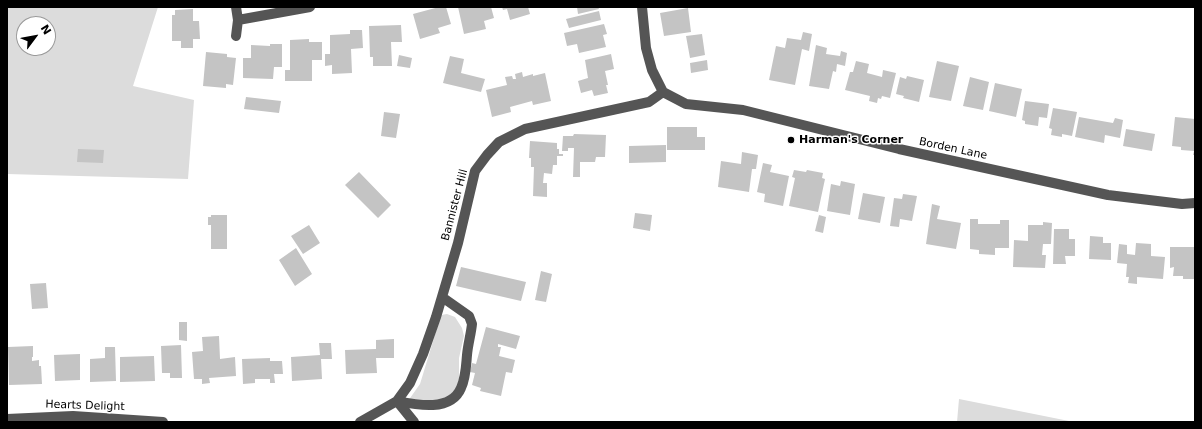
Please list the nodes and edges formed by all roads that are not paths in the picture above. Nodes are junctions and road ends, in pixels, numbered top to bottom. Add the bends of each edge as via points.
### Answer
1 (236, 7) edge
2 (310, 7) edge
3 (642, 7) edge
4 (238, 20) junction
5 (236, 36) dead end
6 (663, 92) junction
7 (1195, 203) edge
8 (442, 297) junction
9 (397, 401) junction
10 (7, 419) edge
11 (162, 422) edge
12 (360, 422) edge
13 (414, 422) edge

1 - 4 street
2 - 4 street
3 - 6 street via 646,48 652,70
4 - 5 street
6 - 7 street, Borden Lane via 686,104 743,110 898,150 1108,195 1182,204
6 - 8 street, Bannister Hill via 649,102 525,129 499,142 475,171
8 - 9 street, Bannister Hill via 423,354 410,383
8 - 9 street via 469,316 472,324 461,389 456,396 443,403 417,405
9 - 12 street, Bannister Hill
9 - 13 street
10 - 11 street, Hearts Delight via 73,416

